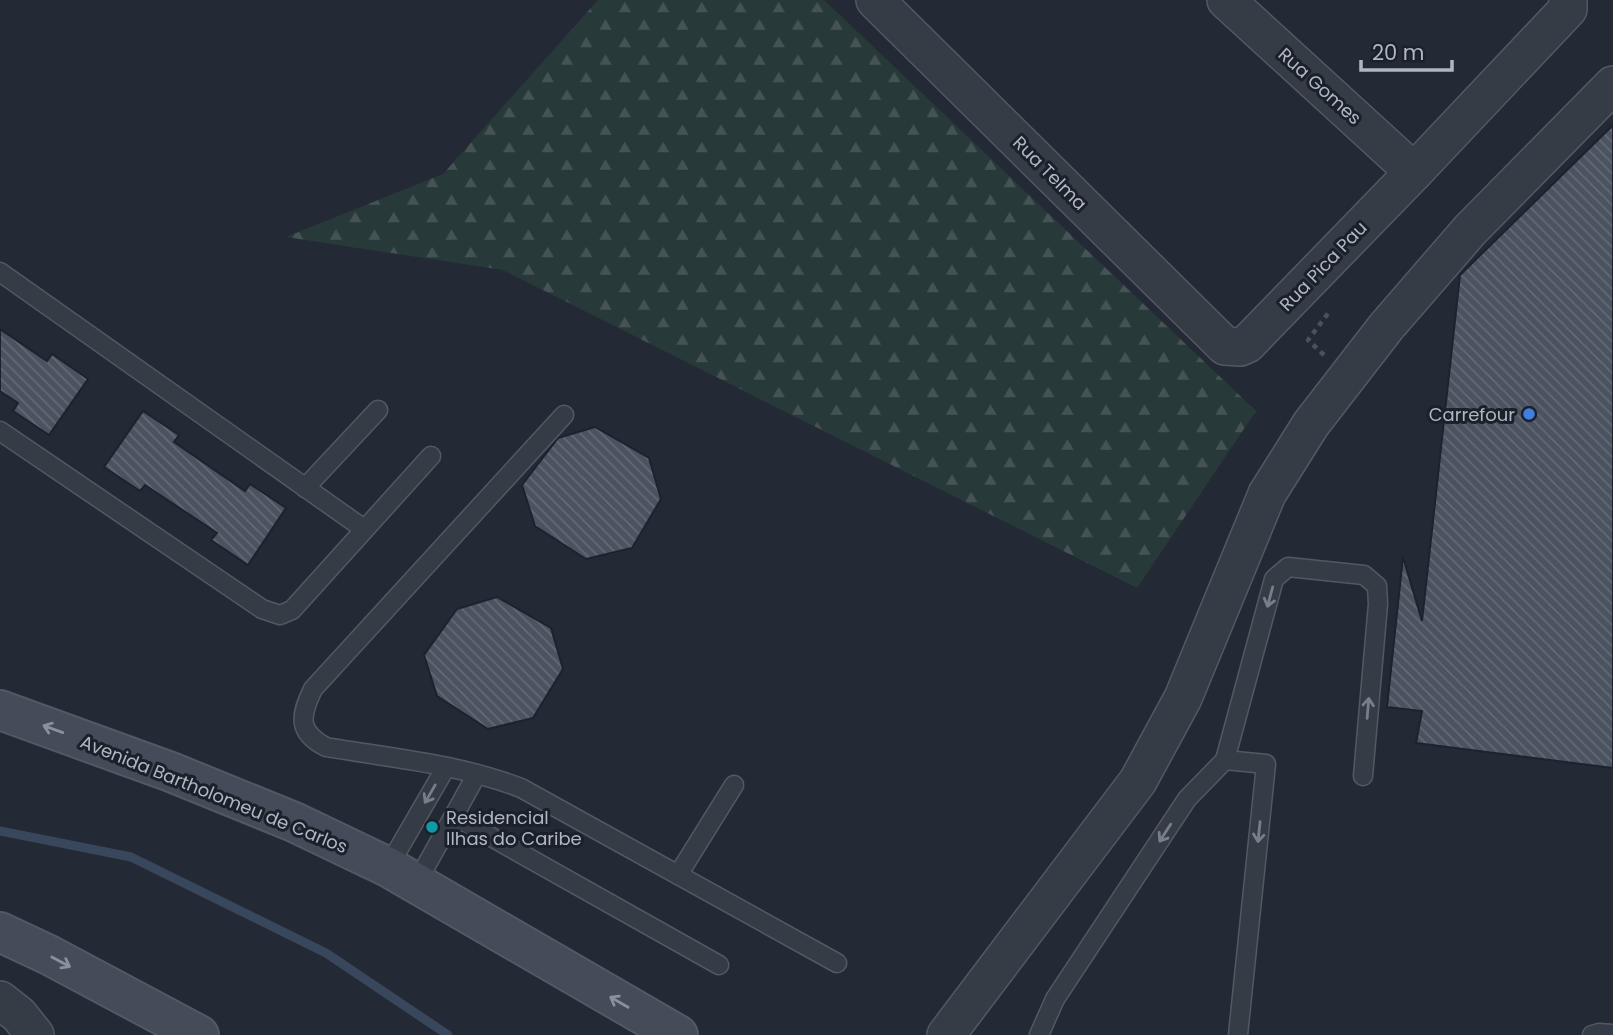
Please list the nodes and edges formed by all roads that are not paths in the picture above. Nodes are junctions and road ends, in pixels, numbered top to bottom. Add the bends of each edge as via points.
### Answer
1 (875, 0) edge
2 (1226, 0) edge
3 (1568, 5) edge
4 (1613, 85) edge
5 (1414, 172) junction
6 (0, 272) edge
7 (1225, 346) joint
8 (378, 410) dead end
9 (564, 415) dead end
10 (0, 431) edge
11 (430, 456) dead end
12 (305, 488) junction
13 (364, 529) junction
14 (0, 710) edge
15 (1225, 761) junction
16 (446, 767) junction
17 (477, 774) junction
18 (1363, 776) dead end
19 (734, 785) dead end
20 (454, 816) junction
21 (402, 874) junction
22 (678, 875) junction
23 (0, 932) edge
24 (837, 963) dead end
25 (719, 965) dead end
26 (0, 1000) edge
27 (952, 1032) edge
28 (1613, 1034) edge
29 (35, 1035) edge
30 (199, 1035) edge
31 (678, 1035) edge
32 (1039, 1035) edge
33 (1238, 1035) edge
34 (1592, 1035) edge

1 - 7 street, Rua Telma
2 - 5 street, Rua Gomes
3 - 5 street, Rua Pica Pau
4 - 27 street via 1470,230 1311,424 1267,494 1182,698 1138,781
5 - 7 street, Rua Pica Pau via 1247,344
6 - 12 lane
8 - 12 lane
9 - 16 lane via 313,689 305,705 304,724 311,739 326,747
10 - 13 lane via 270,613 292,610
11 - 13 lane
12 - 13 lane
21 -> 14 main road, Avenida Bartholomeu de Carlos via 293,822 171,772
18 -> 15 lane via 1378,604 1377,586 1364,575 1288,567 1274,579
15 -> 32 lane via 1187,799 1055,999
15 -> 33 lane via 1265,764
16 - 17 lane
16 -> 21 lane
17 - 20 lane
17 - 22 lane via 522,788
19 - 22 lane
20 - 21 lane
20 - 25 lane
31 -> 21 main road, Avenida Bartholomeu de Carlos
22 - 24 lane
23 -> 30 main road
26 - 29 street
28 - 34 lane

